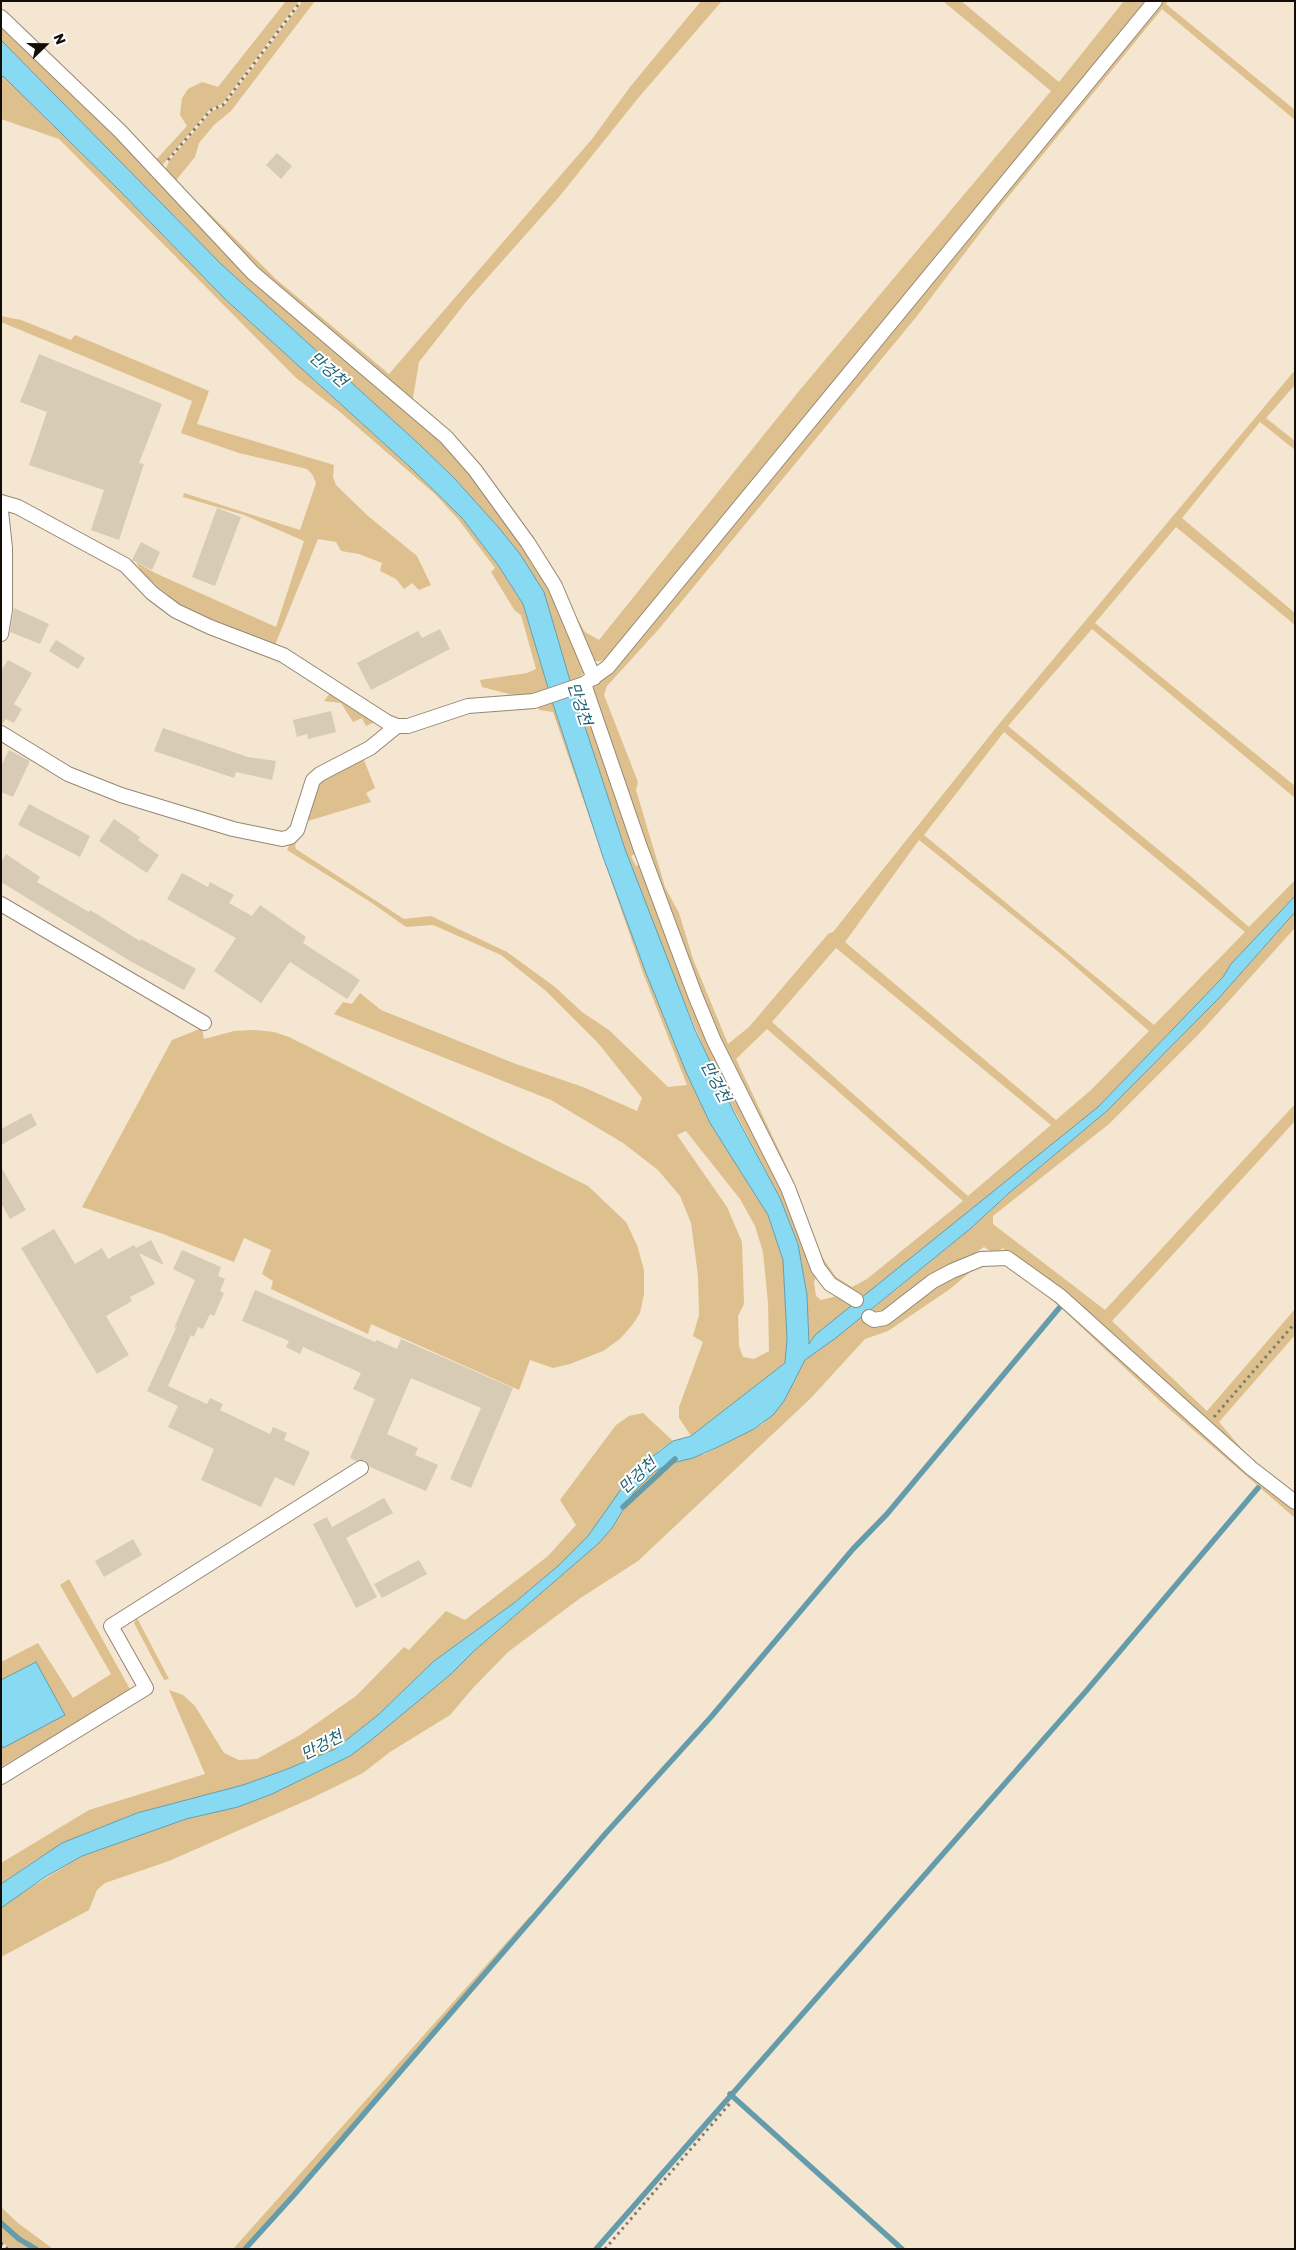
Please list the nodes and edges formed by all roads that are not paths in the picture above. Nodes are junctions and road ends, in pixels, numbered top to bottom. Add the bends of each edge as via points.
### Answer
1 (1155, 1) edge
2 (1, 16) edge
3 (1, 502) edge
4 (1, 511) edge
5 (1, 634) edge
6 (585, 683) junction
7 (397, 726) junction
8 (1, 733) edge
9 (1, 904) edge
10 (204, 1023) dead end
11 (856, 1300) dead end
12 (869, 1317) dead end
13 (361, 1468) dead end
14 (1295, 1502) edge
15 (1, 1777) edge

1 - 6 street via 608,666
2 - 6 street via 120,132 253,273 446,437 475,470 555,586
3 - 7 street via 18,507 125,565 176,612 283,655
4 - 5 street via 5,548 5,610
6 - 7 street via 534,702 468,706 408,726
6 - 11 street via 640,847 714,1041 788,1188 818,1268 830,1284
7 - 8 street via 370,748 313,780 297,830 282,839 233,829 121,795 68,774
9 - 10 street
12 - 14 street via 874,1320 885,1318 933,1281 952,1271 990,1257 1007,1258 1060,1296 1251,1468
13 - 15 street via 111,1626 146,1688

